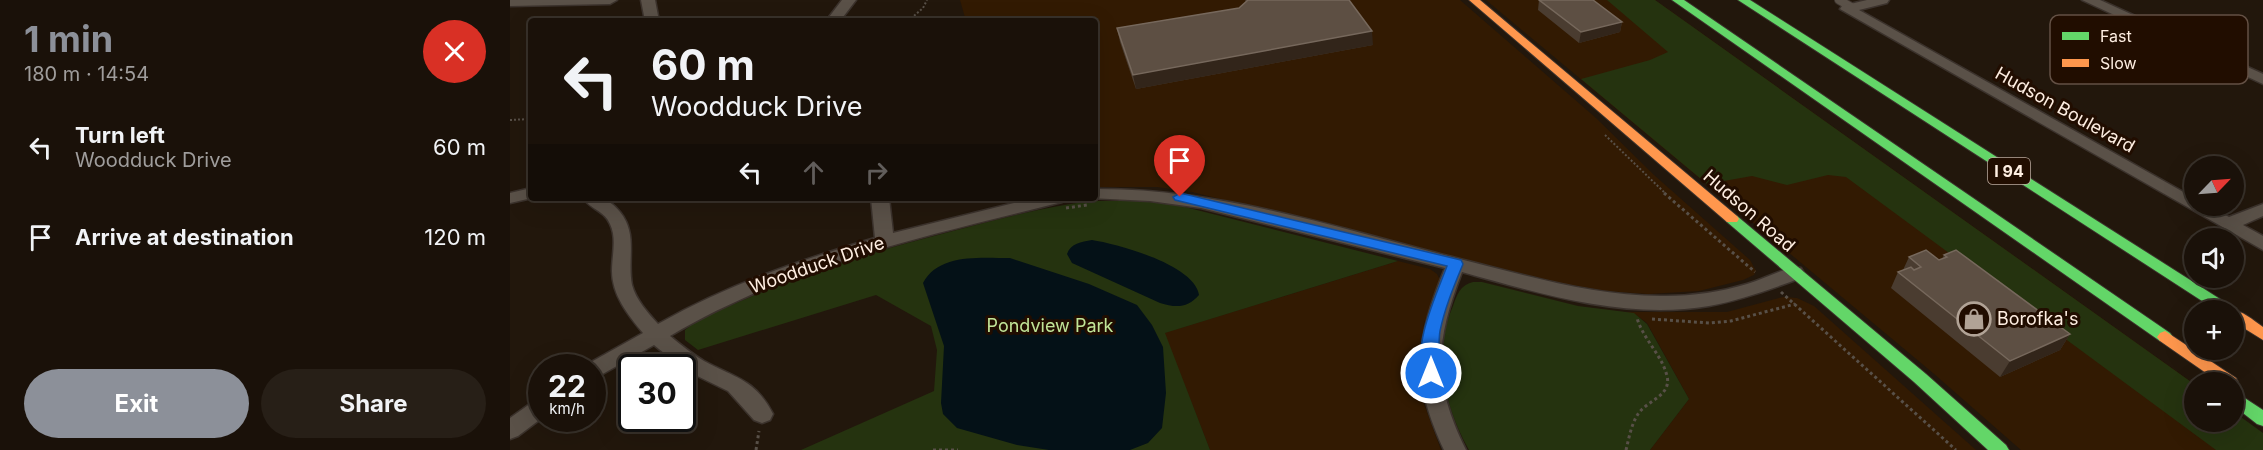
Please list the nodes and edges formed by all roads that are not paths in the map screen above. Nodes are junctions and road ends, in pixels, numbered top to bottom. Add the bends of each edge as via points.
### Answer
1 (610, 0) edge
2 (648, 0) edge
3 (849, 0) edge
4 (1474, 0) edge
5 (1677, 0) edge
6 (1743, 0) edge
7 (1882, 0) edge
8 (2090, 0) edge
9 (510, 2) edge
10 (1846, 6) edge
11 (2122, 15) edge
12 (651, 18) edge
13 (834, 18) edge
14 (2248, 73) edge
15 (2263, 80) edge
16 (528, 194) edge
17 (510, 198) edge
18 (1098, 199) edge
19 (598, 201) edge
20 (880, 201) edge
21 (1059, 203) edge
22 (2263, 210) edge
23 (2228, 225) junction
24 (2021, 240) junction
25 (885, 241) junction
26 (2263, 244) edge
27 (1456, 264) junction
28 (1794, 273) junction
29 (2210, 300) edge
30 (2244, 322) edge
31 (656, 334) junction
32 (2263, 334) edge
33 (606, 364) edge
34 (2200, 372) edge
35 (2214, 372) edge
36 (2244, 392) edge
37 (2244, 404) edge
38 (2263, 405) edge
39 (762, 414) dead end
40 (528, 417) edge
41 (2263, 418) edge
42 (510, 430) edge
43 (1455, 450) edge
44 (2000, 450) edge

1 - 9 street
2 - 12 street
3 - 13 street
4 - 28 main road, Hudson Road
5 - 24 main road, I 94
6 - 29 main road, I 94
7 - 10 street
8 - 11 street
10 - 23 street, Hudson Boulevard
14 - 15 street
16 - 17 street
18 - 27 street via 1136,193 1196,199
19 - 31 street via 617,218 624,243 624,291
20 - 25 street
21 - 25 street, Woodduck Drive
22 - 23 street
23 - 26 street, Hudson Boulevard
24 - 34 main road
24 - 35 main road, I 94
25 - 31 street, Woodduck Drive via 771,278
27 - 28 street via 1566,294 1656,304 1737,293
27 - 43 street via 1437,311 1429,358 1438,413
28 - 44 main road, Hudson Road
30 - 32 main road
31 - 33 street, Woodduck Drive
31 - 39 street via 694,366 740,388
36 - 38 main road, I 94
37 - 41 main road
40 - 42 street

